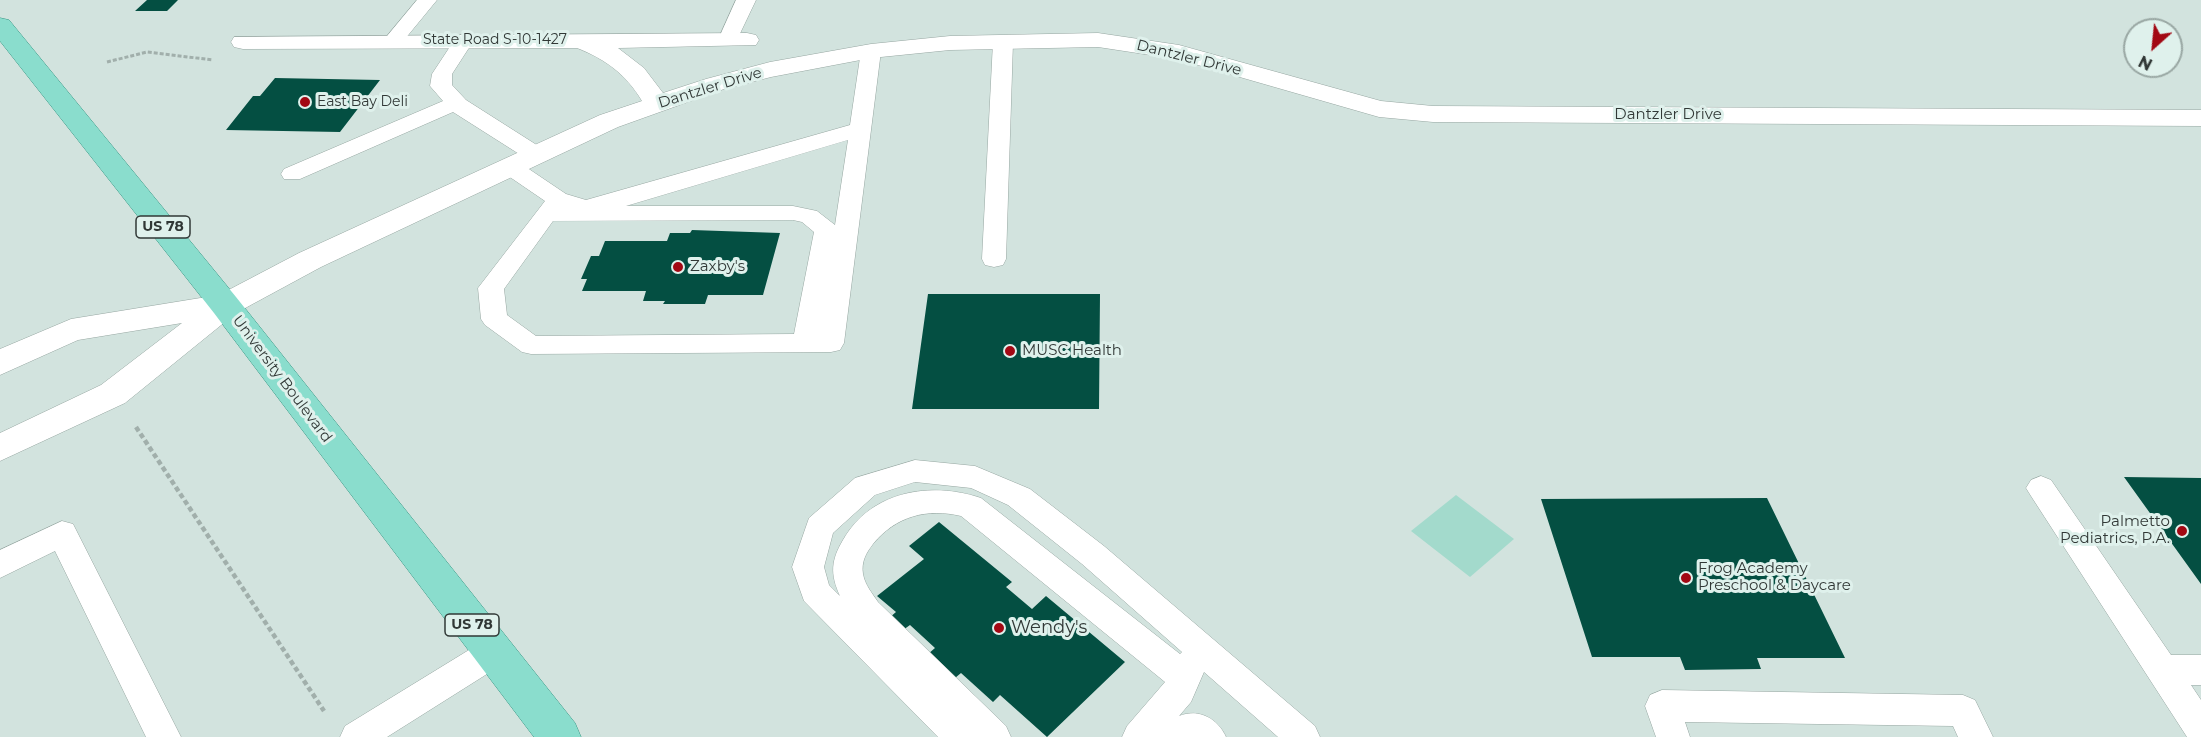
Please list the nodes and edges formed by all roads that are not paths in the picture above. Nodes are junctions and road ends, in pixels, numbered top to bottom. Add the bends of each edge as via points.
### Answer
1 (427, 0) edge
2 (746, 0) edge
3 (0, 25) edge
4 (574, 39) junction
5 (393, 40) junction
6 (464, 40) junction
7 (738, 40) joint
8 (243, 42) dead end
9 (1003, 42) junction
10 (871, 51) junction
11 (455, 103) junction
12 (657, 104) junction
13 (2201, 118) edge
14 (860, 129) junction
15 (535, 154) junction
16 (509, 166) junction
17 (292, 174) dead end
18 (553, 206) junction
19 (994, 259) dead end
20 (225, 305) junction
21 (806, 343) junction
22 (0, 363) edge
23 (0, 448) edge
24 (2041, 488) dead end
25 (0, 565) edge
26 (1199, 647) junction
27 (494, 652) junction
28 (2162, 670) junction
29 (2201, 670) edge
30 (1185, 678) junction
31 (344, 729) edge
32 (2201, 729) edge
33 (164, 737) edge
34 (560, 737) edge
35 (962, 737) edge
36 (994, 737) edge
37 (1139, 737) edge
38 (1177, 737) edge
39 (1209, 737) edge
40 (1303, 737) edge
41 (1673, 737) edge
42 (1976, 737) edge

1 - 5 lane
2 - 7 lane
3 - 20 main road, University Boulevard / US 78
4 - 6 street, State Road S-10-1427
4 - 7 street, State Road S-10-1427
4 - 12 street via 606,51 631,68 642,77
5 - 6 street, State Road S-10-1427
5 - 8 street, State Road S-10-1427
6 - 11 lane via 442,74 441,86
9 - 10 street, Dantzler Drive
9 - 13 street, Dantzler Drive via 1098,40 1134,44 1179,52 1379,109 1433,114
9 - 19 lane
10 - 12 street, Dantzler Drive via 737,78
10 - 14 lane
11 - 15 lane
11 - 17 lane
12 - 15 street, Dantzler Drive
14 - 18 lane via 614,202 585,208
14 - 21 lane via 831,343
15 - 16 street, Dantzler Drive
16 - 18 lane
16 - 20 street, Dantzler Drive via 310,260
18 - 21 lane via 809,216 826,230
18 - 21 lane via 491,288 494,319 531,345
20 - 22 street via 71,330
20 - 23 street via 113,394
20 - 27 main road, University Boulevard / US 78
24 - 28 lane
25 - 33 lane via 62,533
26 - 30 lane
26 - 35 lane via 1019,497 975,477 915,471 865,486 820,527 808,567 815,592
26 - 40 lane
27 - 31 lane
27 - 34 main road, University Boulevard / US 78
28 - 29 lane
28 - 32 lane
30 - 36 lane via 970,506 928,500 883,514 851,551 847,568 854,594 867,612
30 - 37 lane via 1179,691
38 - 39 lane via 1184,730 1202,731
41 - 42 lane via 1662,706 1963,711

